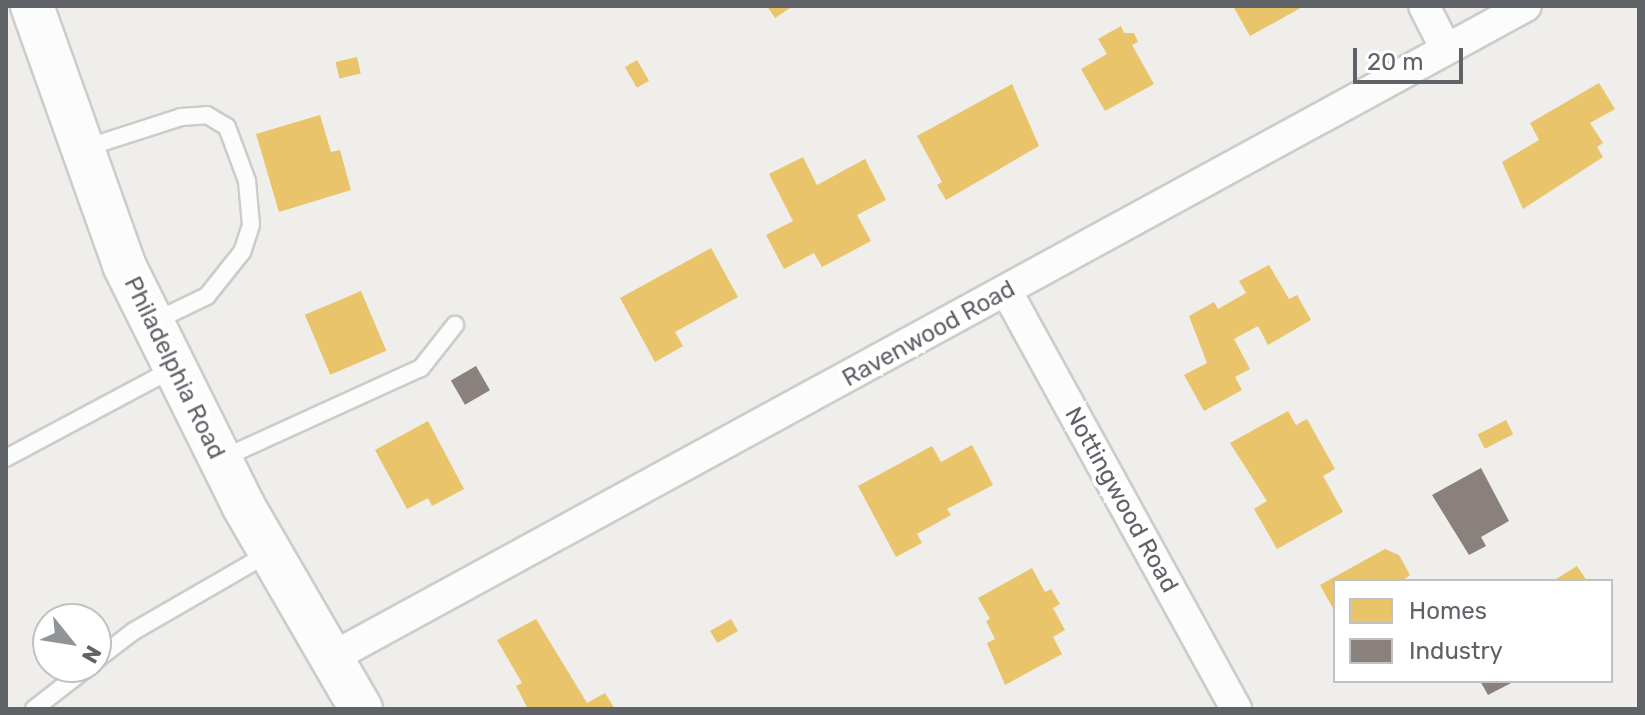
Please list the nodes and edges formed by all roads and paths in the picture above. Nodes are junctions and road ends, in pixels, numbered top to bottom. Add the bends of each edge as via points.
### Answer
1 (32, 6) edge
2 (1424, 6) edge
3 (1526, 6) edge
4 (1445, 47) junction
5 (81, 149) junction
6 (1007, 292) junction
7 (152, 323) junction
8 (455, 325) dead end
9 (173, 369) junction
10 (6, 458) edge
11 (219, 460) junction
12 (271, 552) junction
13 (112, 648) edge
14 (331, 658) junction
15 (67, 683) edge
16 (34, 709) edge
17 (361, 709) edge
18 (1236, 709) edge

1 - 5 main road, Philadelphia Road
2 - 4 street
3 - 4 street, Ravenwood Road
4 - 6 street, Ravenwood Road
5 - 7 main road, Philadelphia Road
5 - 7 lane via 181,117 207,115 227,127 247,181 251,225 242,252 207,296
6 - 14 street, Ravenwood Road
6 - 18 street, Nottingwood Road
7 - 9 main road, Philadelphia Road
8 - 11 lane via 421,368
9 - 10 lane
9 - 11 main road, Philadelphia Road
11 - 12 main road, Philadelphia Road
12 - 13 lane
12 - 14 main road, Philadelphia Road
14 - 17 main road, Philadelphia Road
15 - 16 lane

